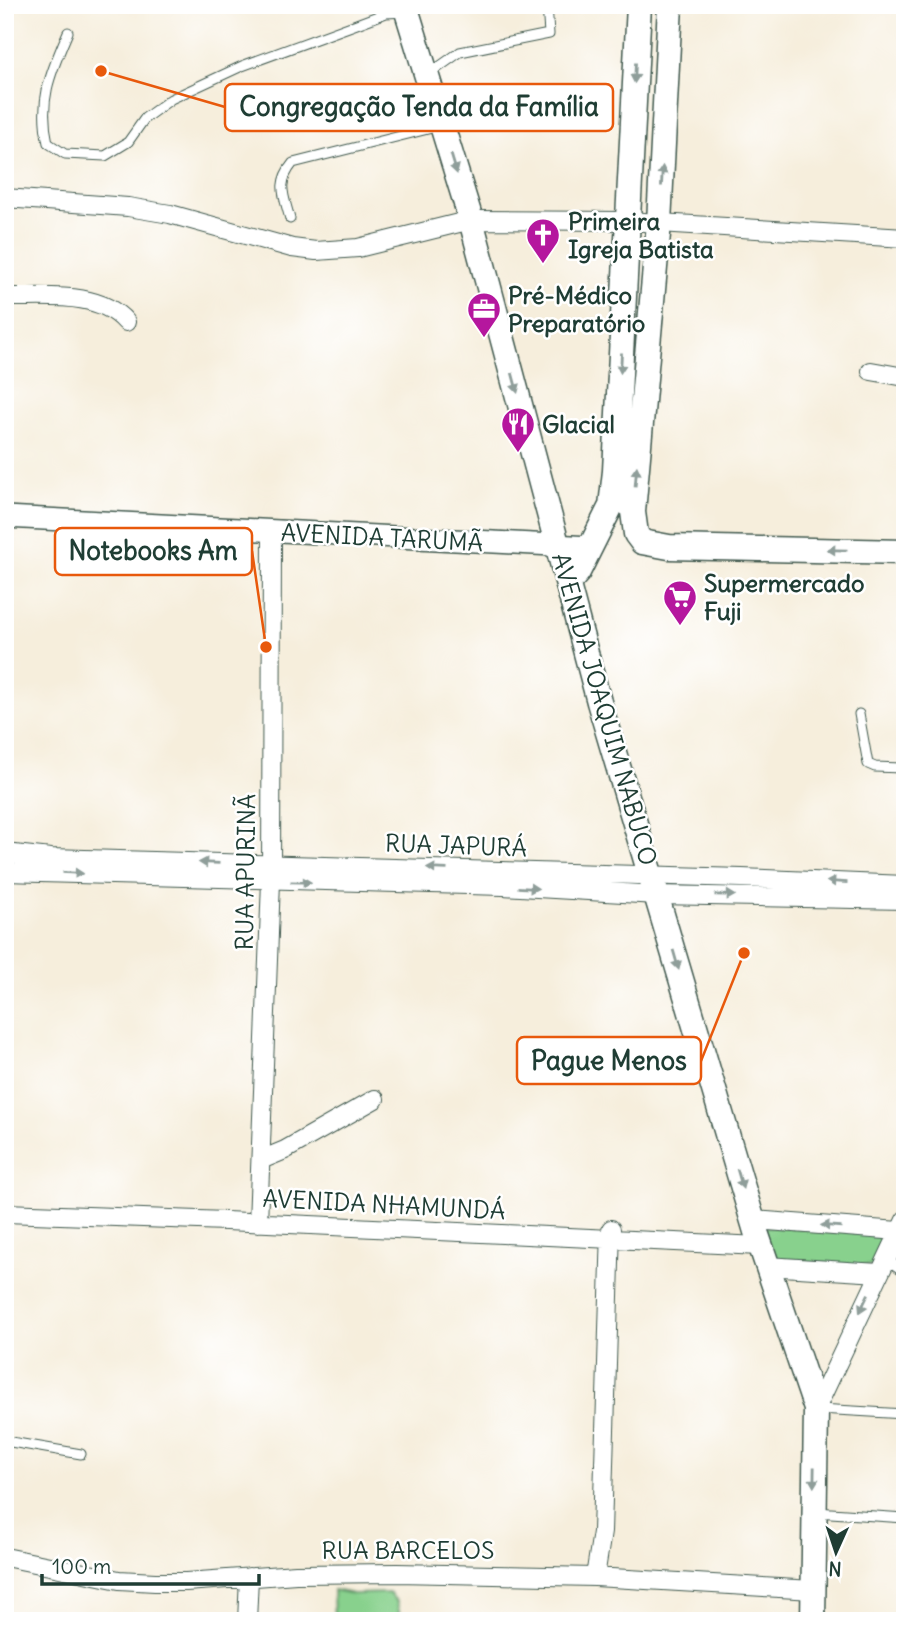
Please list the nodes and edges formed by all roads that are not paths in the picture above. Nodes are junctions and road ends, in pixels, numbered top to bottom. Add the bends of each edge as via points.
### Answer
1 (547, 5) edge
2 (639, 5) edge
3 (670, 5) edge
4 (406, 8) edge
5 (68, 32) dead end
6 (428, 75) junction
7 (442, 125) junction
8 (5, 198) edge
9 (290, 219) dead end
10 (471, 220) junction
11 (627, 221) junction
12 (659, 223) junction
13 (905, 238) edge
14 (5, 297) edge
15 (126, 322) dead end
16 (871, 372) dead end
17 (905, 377) edge
18 (5, 517) edge
19 (272, 531) junction
20 (558, 546) junction
21 (591, 547) junction
22 (905, 552) edge
23 (569, 582) junction
24 (859, 714) dead end
25 (905, 774) edge
26 (5, 853) edge
27 (5, 872) edge
28 (272, 873) junction
29 (654, 885) junction
30 (905, 885) edge
31 (905, 900) edge
32 (375, 1098) dead end
33 (261, 1160) junction
34 (5, 1203) edge
35 (5, 1213) edge
36 (259, 1218) junction
37 (902, 1226) edge
38 (611, 1234) junction
39 (759, 1242) junction
40 (883, 1266) junction
41 (905, 1272) edge
42 (816, 1409) junction
43 (905, 1414) edge
44 (5, 1441) edge
45 (81, 1454) dead end
46 (814, 1512) junction
47 (905, 1518) edge
48 (5, 1557) edge
49 (249, 1577) junction
50 (595, 1577) junction
51 (813, 1590) junction
52 (247, 1621) edge
53 (813, 1621) edge

1 - 6 lane via 549,34 460,52
2 -> 11 main road
12 -> 3 main road
4 - 5 lane via 243,66 171,99 145,118 128,142 105,156 65,154 48,144 43,120 48,79
4 - 6 main road, AVENIDA JOAQUIM NABUCO
6 - 7 main road, AVENIDA JOAQUIM NABUCO
7 - 9 lane via 293,163 281,185
7 -> 10 main road, AVENIDA JOAQUIM NABUCO
8 - 10 street via 77,201 170,214 316,251 358,248
10 - 11 street
10 -> 20 main road, AVENIDA JOAQUIM NABUCO
11 - 12 street
11 -> 21 main road via 615,471 611,506
12 - 13 street
22 -> 12 main road via 669,547 642,542 636,534 633,512
14 - 15 street via 95,302 117,312
16 - 17 street
18 - 19 street, AVENIDA TARUMÃ
19 - 20 street, AVENIDA TARUMÃ
19 - 28 street, RUA APURINÃ
20 - 21 street, AVENIDA TARUMÃ
20 - 23 main road, AVENIDA JOAQUIM NABUCO
21 - 23 main road
23 - 29 main road, AVENIDA JOAQUIM NABUCO
24 - 25 lane via 868,764 901,768
28 -> 26 street, RUA JAPURÁ
27 -> 28 street, RUA JAPURÁ
28 - 29 street, RUA JAPURÁ
28 - 33 street, RUA APURINÃ
30 -> 29 street, RUA JAPURÁ
29 -> 31 street, RUA JAPURÁ
29 -> 39 main road, AVENIDA JOAQUIM NABUCO
32 - 33 street
33 - 36 street, RUA APURINÃ
34 - 36 street, AVENIDA NHAMUNDÁ
35 - 36 street, AVENIDA NHAMUNDÁ
36 - 38 street, AVENIDA NHAMUNDÁ
37 -> 39 street, AVENIDA NHAMUNDÁ
37 - 40 street
38 - 39 street, AVENIDA NHAMUNDÁ
38 - 50 street via 602,1532
39 - 40 street, AVENIDA NHAMUNDÁ
39 - 42 main road, AVENIDA JOAQUIM NABUCO
40 - 41 lane
40 -> 42 street
42 - 43 lane
42 -> 46 main road
44 - 45 lane
46 - 47 lane
46 - 51 main road
48 - 49 street, RUA BARCELOS via 119,1580 187,1582
49 - 50 street, RUA BARCELOS via 397,1573
49 - 52 street
50 - 51 street, RUA BARCELOS
51 - 53 main road

